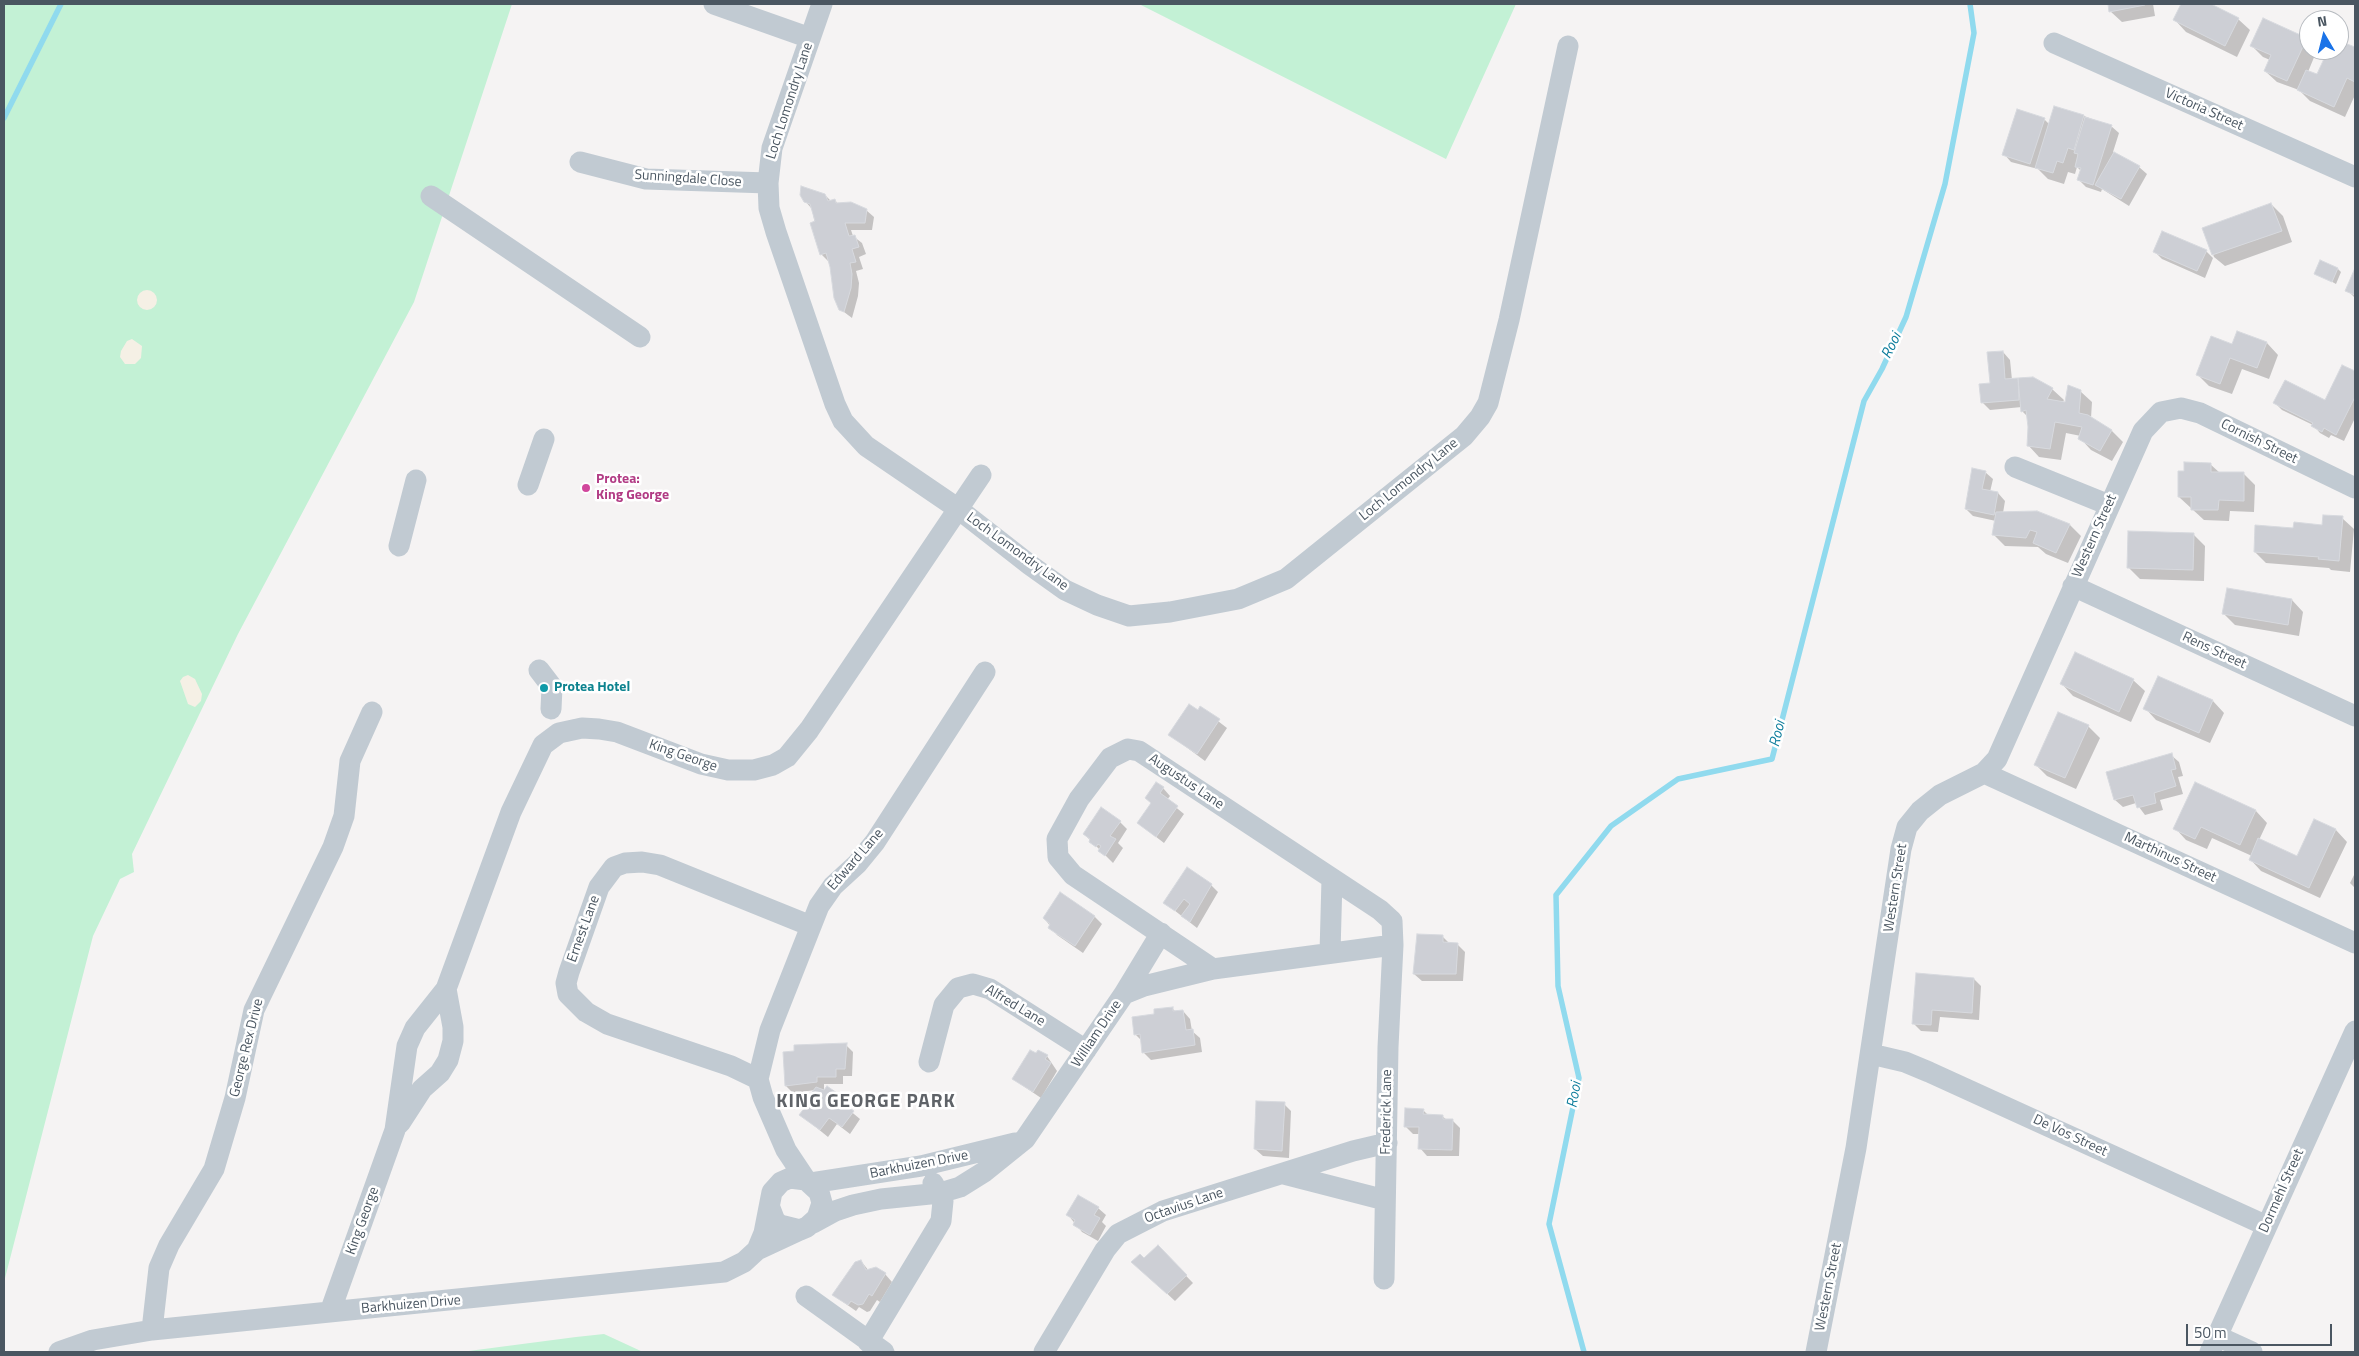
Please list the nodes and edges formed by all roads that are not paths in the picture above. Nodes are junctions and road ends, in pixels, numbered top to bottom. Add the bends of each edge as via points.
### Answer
1 (714, 4) edge
2 (822, 4) edge
3 (810, 38) junction
4 (2054, 43) dead end
5 (1568, 46) dead end
6 (580, 162) dead end
7 (2355, 177) edge
8 (768, 183) junction
9 (431, 196) dead end
10 (640, 337) dead end
11 (2161, 412) joint
12 (544, 439) dead end
13 (2015, 467) dead end
14 (981, 475) dead end
15 (416, 480) dead end
16 (528, 485) dead end
17 (2355, 488) edge
18 (2109, 505) junction
19 (957, 508) junction
20 (399, 546) dead end
21 (2073, 586) junction
22 (539, 670) dead end
23 (986, 672) dead end
24 (551, 709) dead end
25 (372, 712) dead end
26 (2355, 716) edge
27 (1984, 773) junction
28 (1332, 879) junction
29 (811, 926) junction
30 (1161, 933) junction
31 (2355, 943) edge
32 (1393, 945) junction
33 (1330, 953) junction
34 (1214, 969) junction
35 (446, 989) junction
36 (1124, 994) junction
37 (2355, 1030) edge
38 (1086, 1050) junction
39 (1871, 1054) junction
40 (929, 1062) dead end
41 (758, 1079) junction
42 (395, 1130) junction
43 (1026, 1139) junction
44 (1387, 1143) junction
45 (786, 1150) junction
46 (921, 1166) junction
47 (1284, 1174) junction
48 (809, 1182) junction
49 (776, 1186) junction
50 (940, 1193) junction
51 (1385, 1200) junction
52 (770, 1208) junction
53 (806, 1226) junction
54 (2267, 1226) junction
55 (757, 1250) junction
56 (1384, 1279) dead end
57 (806, 1296) dead end
58 (330, 1312) junction
59 (152, 1330) junction
60 (2213, 1344) edge
61 (876, 1347) edge
62 (60, 1352) edge
63 (1044, 1352) edge
64 (1816, 1352) edge
65 (2252, 1352) edge

1 - 3 street
2 - 3 street, Loch Lomondry Lane
3 - 8 street, Loch Lomondry Lane via 772,148
4 - 7 street, Victoria Street
5 - 19 street, Loch Lomondry Lane via 1488,402 1464,436 1286,578 1238,599 1129,616 1065,590
6 - 8 street, Sunningdale Close via 646,179
8 - 19 street, Loch Lomondry Lane via 769,208 776,232 843,420 866,446
9 - 10 street
11 - 17 street, Cornish Street via 2181,408 2200,413
11 - 18 street, Western Street via 2142,431
12 - 16 street
13 - 18 street
14 - 19 street, King George
15 - 20 street
18 - 21 street, Western Street
19 - 35 street, King George via 809,730 787,757 754,770 728,770 701,764 617,732 582,728 559,733 543,745 511,812
21 - 26 street, Rens Street
21 - 27 street, Western Street via 2007,741
22 - 24 street via 552,687
23 - 29 street, Edward Lane via 875,842 833,886 819,906
25 - 59 street, George Rex Drive via 350,761 344,816 333,847 254,1010 236,1098 214,1169 159,1268
27 - 31 street, Marthinus Street
27 - 39 street, Western Street via 1940,795 1920,810 1907,827
28 - 30 street, Augustus Lane via 1139,751 1128,749 1110,758 1079,799 1057,838 1058,858 1073,875
28 - 32 street, Augustus Lane via 1389,917
28 - 33 street
29 - 41 street, Edward Lane via 770,1030
29 - 41 street, Ernest Lane via 660,865 625,863 614,867 599,887 569,972 568,994 586,1012 607,1024 731,1066
30 - 34 street, Augustus Lane
30 - 36 street
32 - 33 street, William Drive
32 - 44 street, Frederick Lane
33 - 34 street, William Drive
34 - 36 street, William Drive
35 - 42 street, King George via 415,1028 407,1046
35 - 42 street, King George via 453,1027 448,1060 409,1107
36 - 38 street, William Drive
37 - 54 street, Dormehl Street
38 - 40 street, Alfred Lane via 990,989 974,984 958,988 944,1005
38 - 43 street, William Drive
39 - 54 street, De Vos Street via 1930,1072
39 - 64 street, Western Street
41 - 45 street
42 - 58 street, King George
43 - 46 street, Barkhuizen Drive via 990,1151
43 - 50 street, William Drive via 970,1181
44 - 47 street, Octavius Lane
44 - 51 street, Frederick Lane
45 - 48 street
45 - 49 street
46 - 48 street, Barkhuizen Drive
46 - 50 street
47 - 51 street
47 - 63 street, Octavius Lane via 1163,1211 1118,1234 1104,1250
48 - 49 street via 790,1178
48 - 53 street via 819,1192 822,1203 820,1213
49 - 52 street
50 - 53 street, William Drive via 853,1205
50 - 61 street via 944,1209 941,1221
51 - 56 street, Frederick Lane
52 - 53 street via 780,1225
52 - 55 street
53 - 55 street, Barkhuizen Drive
54 - 60 street, Dormehl Street
55 - 58 street, Barkhuizen Drive via 744,1262 724,1272
57 - 61 street
58 - 59 street, Barkhuizen Drive
59 - 62 street, Barkhuizen Drive via 93,1340
60 - 65 street

